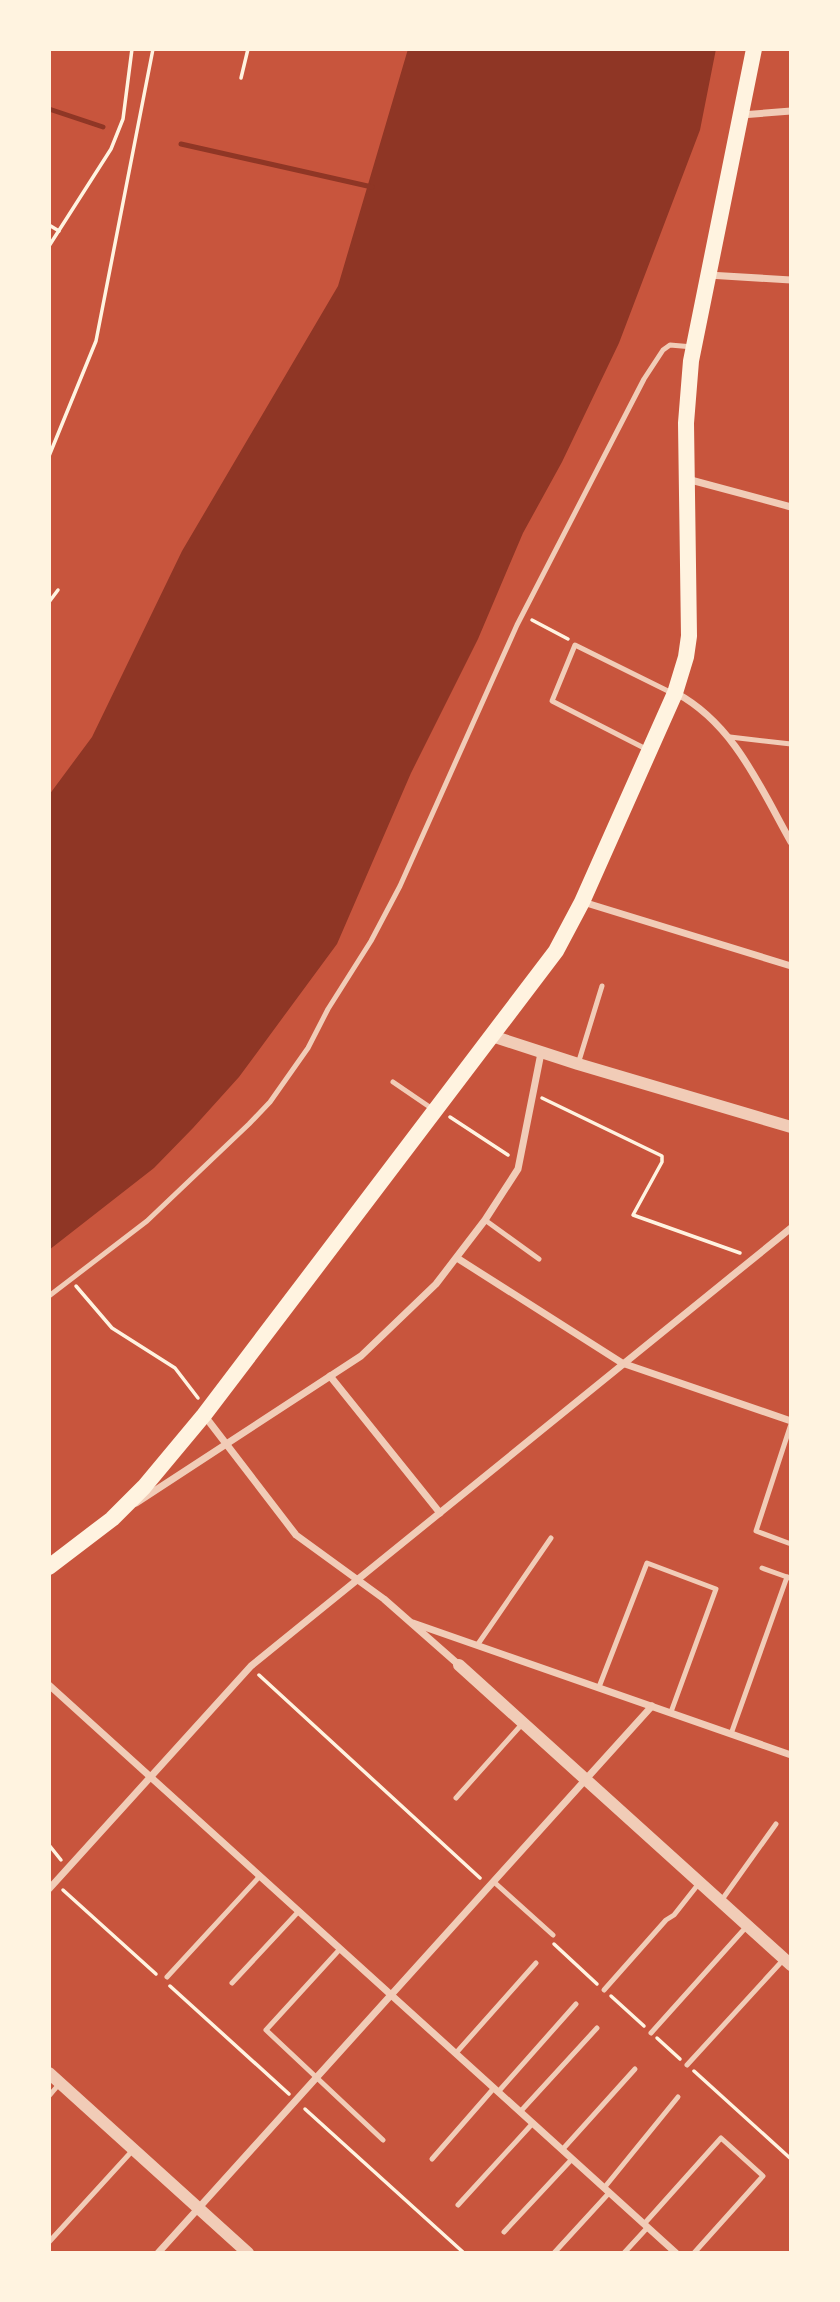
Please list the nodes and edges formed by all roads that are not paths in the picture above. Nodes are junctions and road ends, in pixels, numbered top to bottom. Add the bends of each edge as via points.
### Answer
1 (754, 49) edge
2 (791, 111) edge
3 (741, 115) junction
4 (707, 275) junction
5 (791, 280) edge
6 (693, 347) junction
7 (686, 479) junction
8 (791, 508) edge
9 (675, 694) junction
10 (730, 737) junction
11 (791, 744) edge
12 (648, 750) junction
13 (791, 842) edge
14 (582, 902) junction
15 (791, 966) edge
16 (602, 986) dead end
17 (492, 1036) junction
18 (541, 1053) junction
19 (578, 1064) junction
20 (393, 1082) dead end
21 (436, 1109) junction
22 (791, 1127) edge
23 (485, 1220) junction
24 (791, 1228) edge
25 (457, 1258) junction
26 (538, 1259) dead end
27 (49, 1296) edge
28 (622, 1363) junction
29 (330, 1376) junction
30 (206, 1413) junction
31 (791, 1423) edge
32 (228, 1445) junction
33 (440, 1513) junction
34 (112, 1518) junction
35 (551, 1538) dead end
36 (791, 1544) edge
37 (49, 1567) edge
38 (762, 1568) dead end
39 (789, 1578) edge
40 (358, 1579) junction
41 (413, 1623) junction
42 (478, 1644) junction
43 (459, 1665) joint
44 (49, 1685) edge
45 (599, 1687) junction
46 (652, 1706) junction
47 (671, 1713) junction
48 (523, 1723) junction
49 (731, 1734) junction
50 (791, 1755) edge
51 (150, 1777) junction
52 (586, 1780) junction
53 (456, 1798) dead end
54 (776, 1824) dead end
55 (260, 1876) junction
56 (494, 1882) junction
57 (700, 1882) junction
58 (49, 1889) edge
59 (721, 1902) junction
60 (299, 1911) junction
61 (748, 1926) junction
62 (553, 1935) dead end
63 (340, 1948) junction
64 (787, 1962) edge
65 (536, 1964) dead end
66 (167, 1977) dead end
67 (232, 1983) dead end
68 (604, 1990) dead end
69 (393, 1995) junction
70 (576, 2004) dead end
71 (597, 2028) dead end
72 (651, 2033) dead end
73 (456, 2053) junction
74 (687, 2065) dead end
75 (635, 2068) dead end
76 (49, 2073) edge
77 (317, 2079) junction
78 (60, 2083) junction
79 (496, 2090) junction
80 (49, 2096) edge
81 (678, 2097) dead end
82 (520, 2112) junction
83 (533, 2123) junction
84 (383, 2140) dead end
85 (132, 2150) junction
86 (562, 2150) junction
87 (572, 2159) junction
88 (432, 2160) dead end
89 (606, 2190) junction
90 (458, 2205) dead end
91 (198, 2208) junction
92 (645, 2226) junction
93 (504, 2232) dead end
94 (49, 2242) edge
95 (240, 2250) edge
96 (158, 2253) edge
97 (554, 2253) edge
98 (624, 2253) edge
99 (676, 2253) edge
100 (694, 2253) edge

1 - 3 main road
2 - 3 street
3 - 4 main road
4 - 5 street
4 - 6 main road
6 - 7 main road
6 - 27 lane via 670,345 643,379 522,614 400,886 309,1048 249,1124 147,1221
7 - 8 street
7 - 9 main road via 689,636
9 - 10 street via 697,706
9 - 12 main road
9 - 12 lane via 575,645 552,701
10 - 11 lane
10 - 13 street
12 - 14 main road
14 - 15 street
14 - 17 main road via 556,951
16 - 19 lane
17 - 18 street
17 - 21 main road
18 - 19 street
18 - 23 street via 521,1163
19 - 22 street
20 - 21 lane
21 - 30 main road
23 - 25 street
23 - 26 lane
24 - 28 street
25 - 28 street
25 - 29 street via 361,1356
28 - 31 street
28 - 33 street
29 - 32 street
29 - 33 street
30 - 32 street
30 - 34 main road
31 - 36 lane via 756,1531
32 - 34 street
32 - 40 street via 296,1535
33 - 40 street
34 - 37 main road
35 - 42 lane
38 - 39 lane
39 - 49 lane
40 - 41 street
40 - 51 street via 250,1666
41 - 42 street
41 - 43 street
42 - 45 street
43 - 48 street
44 - 51 street
45 - 46 street
45 - 47 lane via 647,1563 716,1589
46 - 47 street
46 - 52 street
47 - 49 street
48 - 52 street
48 - 53 lane
49 - 50 street
51 - 55 street
51 - 58 street
52 - 56 street
52 - 57 street
54 - 59 lane
55 - 60 street
55 - 66 lane
56 - 62 lane
56 - 69 street
57 - 59 street
57 - 68 lane
59 - 61 street
60 - 63 street
60 - 67 lane
61 - 64 street
61 - 72 lane
63 - 69 street
63 - 77 lane via 266,2031
64 - 74 lane
65 - 73 lane
69 - 73 street
69 - 77 street
70 - 79 lane
71 - 82 lane
73 - 79 street
75 - 86 lane
76 - 78 street
77 - 84 lane
77 - 91 street
78 - 80 lane
78 - 85 street
79 - 82 street
79 - 88 lane
81 - 89 lane
82 - 83 street
83 - 86 street
83 - 90 lane
85 - 91 street
85 - 94 lane
86 - 87 street
87 - 89 street
87 - 93 lane
89 - 92 street
89 - 97 lane
91 - 95 street
91 - 96 street
92 - 98 lane
92 - 99 street
92 - 100 lane via 721,2138 763,2176

